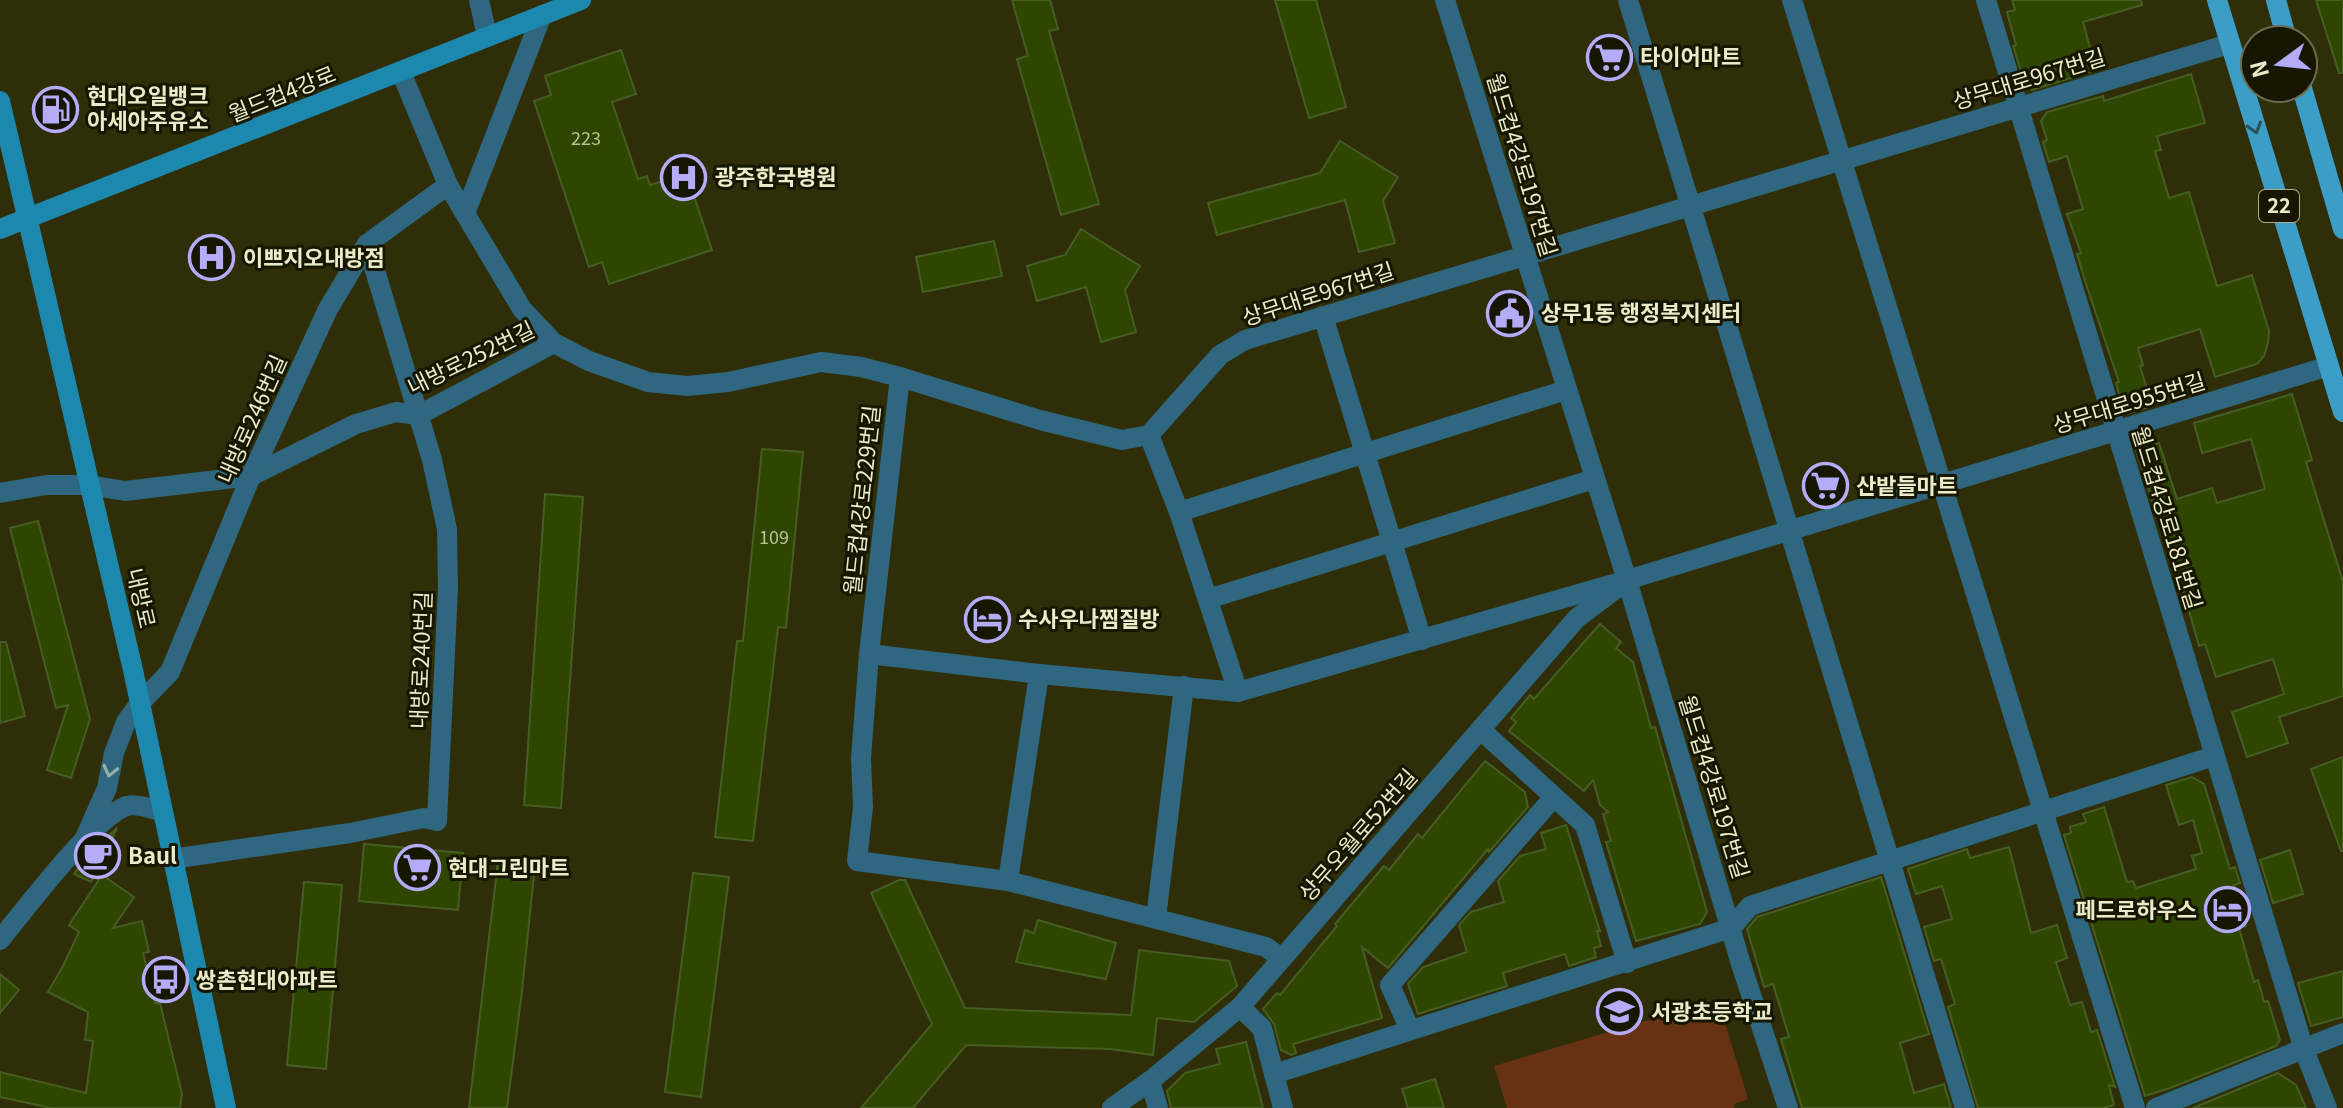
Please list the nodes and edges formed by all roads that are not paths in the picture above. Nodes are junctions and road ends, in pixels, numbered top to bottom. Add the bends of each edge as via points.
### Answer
1 (479, 0) edge
2 (581, 0) edge
3 (1445, 0) edge
4 (1628, 0) edge
5 (1792, 0) edge
6 (1986, 0) edge
7 (2217, 0) edge
8 (2276, 0) edge
9 (542, 15) junction
10 (2283, 24) edge
11 (487, 36) junction
12 (2229, 44) junction
13 (401, 72) junction
14 (0, 101) edge
15 (2307, 104) edge
16 (2018, 107) junction
17 (1841, 160) junction
18 (448, 185) junction
19 (1690, 205) junction
20 (466, 211) junction
21 (27, 220) junction
22 (0, 229) edge
23 (2343, 229) edge
24 (367, 244) junction
25 (1524, 254) junction
26 (1323, 316) junction
27 (554, 343) junction
28 (2329, 366) junction
29 (900, 377) junction
30 (1566, 390) junction
31 (2343, 412) edge
32 (419, 415) junction
33 (2116, 432) junction
34 (1149, 435) junction
35 (1365, 454) junction
36 (251, 476) junction
37 (1594, 479) junction
38 (89, 485) junction
39 (1942, 485) junction
40 (0, 493) edge
41 (1179, 512) junction
42 (1789, 531) junction
43 (1391, 540) junction
44 (1627, 580) junction
45 (1208, 599) junction
46 (1422, 640) junction
47 (869, 654) junction
48 (1039, 674) junction
49 (1184, 686) junction
50 (1238, 692) junction
51 (140, 703) junction
52 (1481, 730) junction
53 (2214, 756) junction
54 (1554, 797) junction
55 (161, 811) junction
56 (2043, 811) junction
57 (84, 840) junction
58 (172, 859) junction
59 (1888, 860) junction
60 (1008, 881) junction
61 (1156, 918) junction
62 (1731, 928) junction
63 (0, 940) edge
64 (1281, 958) junction
65 (1627, 963) junction
66 (1240, 1007) junction
67 (1410, 1030) junction
68 (2343, 1033) edge
69 (2304, 1050) junction
70 (1274, 1074) junction
71 (1150, 1081) junction
72 (226, 1108) edge
73 (1112, 1108) edge
74 (1158, 1108) edge
75 (1283, 1108) edge
76 (1788, 1108) edge
77 (1965, 1108) edge
78 (2135, 1108) edge
79 (2156, 1108) edge
80 (2327, 1108) edge

1 - 11 street
2 - 9 street, 월드컵4강로
3 - 25 street, 월드컵4강로197번길
4 - 19 street
5 - 17 street
6 - 16 street, 월드컵4강로181번길
7 - 12 main road, 22
8 - 10 main road
9 - 11 street, 월드컵4강로
9 - 20 street
11 - 13 street, 월드컵4강로
12 - 16 street, 상무대로967번길
12 -> 28 main road, 22
13 - 18 street, 월드컵4강로229번길
13 - 21 street, 월드컵4강로
14 - 21 street, 내방로
15 - 23 main road, 22
16 - 17 street, 상무대로967번길
16 - 33 street, 월드컵4강로181번길
17 - 19 street, 상무대로967번길
17 - 39 street
18 - 20 street, 월드컵4강로229번길
18 - 24 street, 내방로246번길
19 - 25 street, 상무대로967번길
19 - 42 street
20 - 27 street, 월드컵4강로229번길 via 522,309
21 - 22 street, 월드컵4강로
21 - 38 street, 내방로
24 - 32 street, 내방로240번길
24 - 36 street, 내방로246번길 via 328,309
25 - 26 street, 상무대로967번길
25 - 30 street, 월드컵4강로197번길
26 - 34 street, 상무대로967번길 via 1245,340 1220,355
26 - 35 street
27 - 29 street, 월드컵4강로229번길 via 648,382 687,386 821,362
27 - 32 street, 내방로252번길
28 - 31 main road, 22
28 - 33 street, 상무대로955번길
29 - 34 street via 1122,440
29 - 47 street, 월드컵4강로229번길
30 - 35 street
30 - 37 street, 월드컵4강로197번길
32 - 36 street, 내방로252번길 via 396,412 356,424
32 - 58 street, 내방로240번길 via 441,492 448,548 437,821 424,818
33 - 39 street, 상무대로955번길
33 - 53 street, 월드컵4강로181번길
34 - 41 street
35 - 41 street
35 - 43 street
36 - 38 street, 내방로252번길 via 125,491
36 - 51 street, 내방로246번길 via 170,672
37 - 43 street
37 - 44 street, 월드컵4강로197번길
38 - 40 street, 내방로252번길
38 - 51 street, 내방로
39 - 42 street, 상무대로955번길
39 - 56 street
41 - 45 street
42 - 44 street, 상무대로955번길
42 - 59 street
43 - 45 street
43 - 46 street
44 - 46 street, 상무대로955번길
44 - 52 street, 상무오월로52번길 via 1577,618
44 - 62 street, 월드컵4강로197번길
45 - 50 street
46 - 50 street, 상무대로955번길
47 - 48 street, 상무대로955번길
47 - 60 street, 월드컵4강로229번길 via 857,861
48 - 49 street, 상무대로955번길
48 - 60 street
49 - 50 street, 상무대로955번길
49 - 61 street
51 - 55 street, 내방로
51 -> 57 street, 내방로246번길 via 126,722 107,788
52 - 54 street
52 - 64 street, 상무오월로52번길
53 - 56 street
53 - 69 street, 월드컵4강로181번길
54 - 65 street via 1585,825
54 - 67 street via 1390,985
55 - 57 street via 124,807
55 - 58 street, 내방로
56 - 59 street
56 - 78 street
57 - 63 street
58 - 72 street, 내방로
59 - 62 street via 1750,906
59 - 77 street
60 - 61 street, 월드컵4강로229번길
61 - 64 street, 월드컵4강로229번길 via 1266,947
62 - 65 street
62 - 76 street, 월드컵4강로197번길
64 - 66 street, 상무오월로52번길
65 - 67 street
66 - 70 street via 1262,1028
66 - 71 street, 상무오월로52번길
67 - 70 street
68 - 69 street
69 - 79 street
69 - 80 street, 월드컵4강로181번길
70 - 75 street
71 - 73 street, 상무오월로52번길
71 - 74 street

